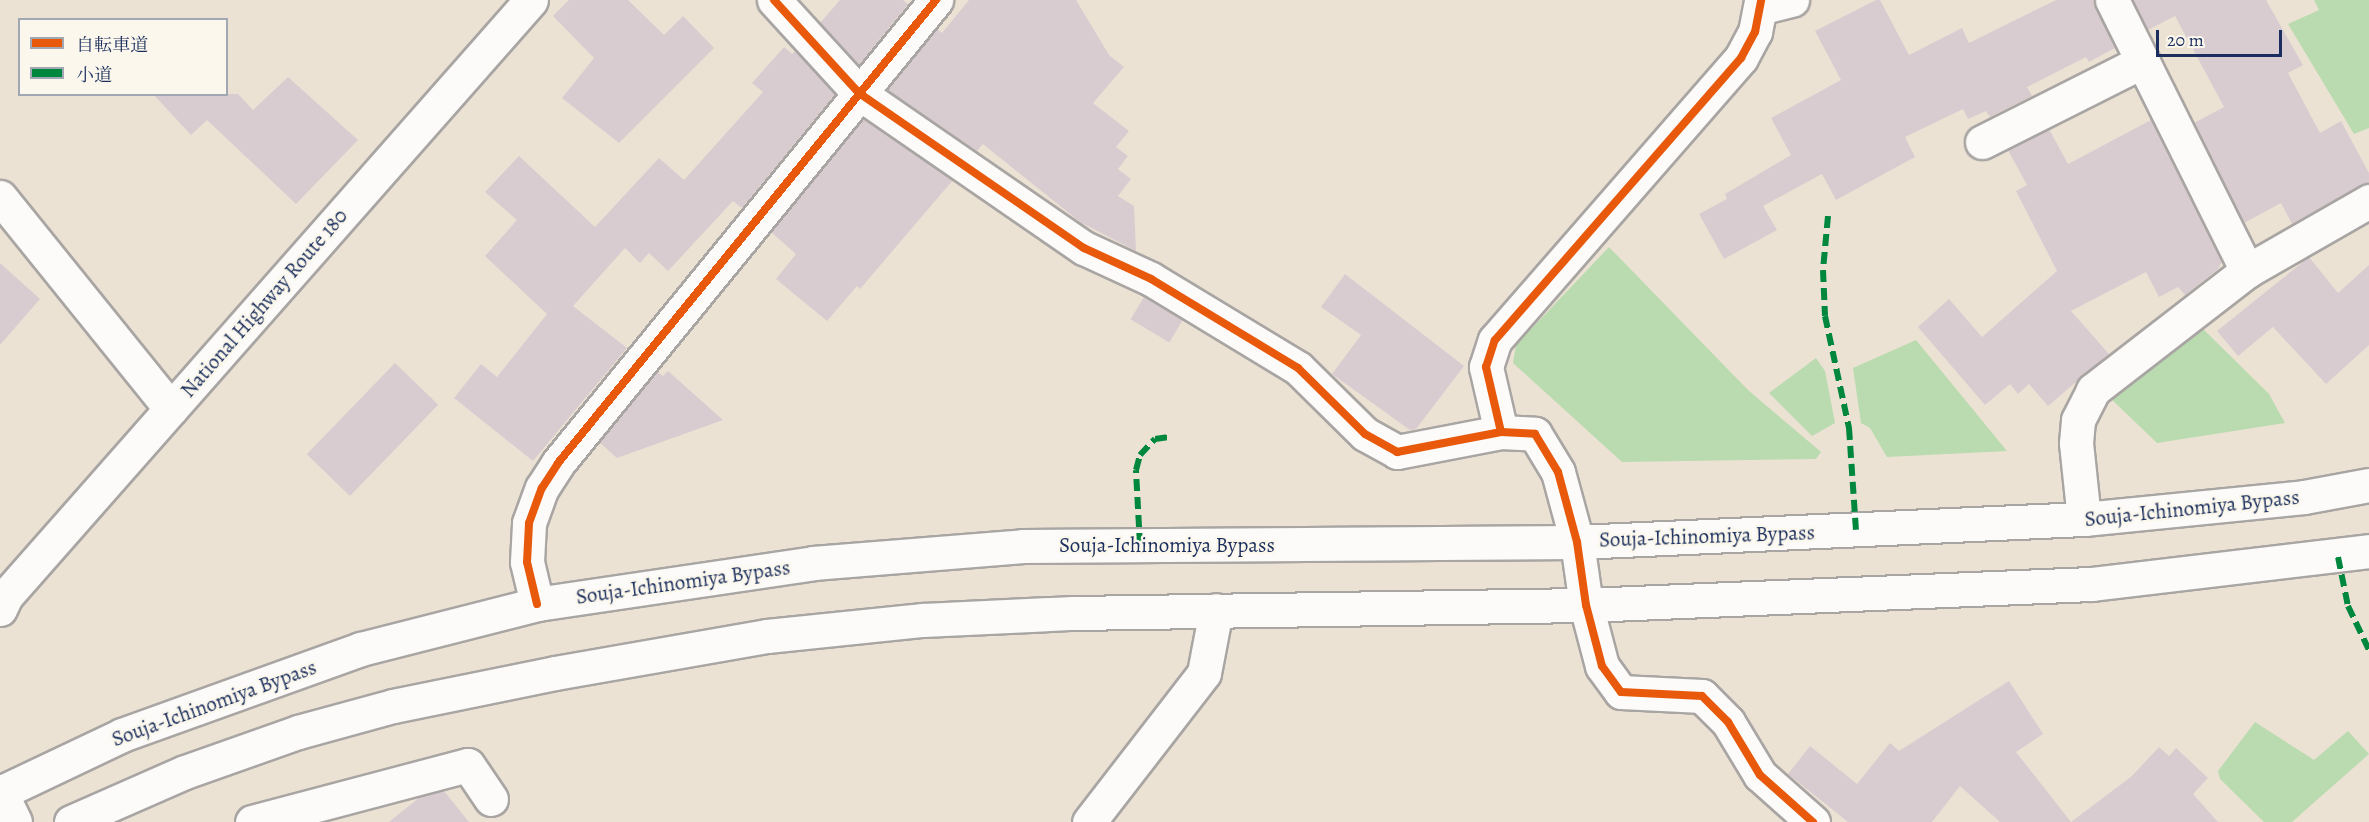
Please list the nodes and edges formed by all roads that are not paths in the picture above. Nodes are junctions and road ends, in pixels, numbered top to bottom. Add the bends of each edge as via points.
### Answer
1 (531, 0) edge
2 (774, 0) edge
3 (936, 0) edge
4 (2112, 0) edge
5 (1772, 2) edge
6 (2143, 61) junction
7 (859, 93) junction
8 (1982, 142) dead end
9 (0, 197) edge
10 (2369, 201) edge
11 (2247, 271) junction
12 (171, 409) junction
13 (1501, 432) junction
14 (2369, 486) edge
15 (2084, 519) junction
16 (1577, 542) junction
17 (2369, 551) edge
18 (537, 604) junction
19 (1586, 605) junction
20 (0, 609) edge
21 (1216, 610) junction
22 (0, 792) edge
23 (491, 799) dead end
24 (15, 822) edge
25 (71, 822) edge
26 (252, 822) edge
27 (1089, 822) edge
28 (1813, 822) edge

1 - 12 main road, National Highway Route 180
2 - 7 main road
3 - 7 main road
4 - 6 main road
5 - 13 main road via 1741,58 1495,340 1486,367
6 - 8 main road
6 - 11 main road
7 - 13 main road via 1084,248 1151,279 1298,368 1365,434 1397,452
7 - 18 main road via 558,463 542,488 529,523 527,562
9 - 12 main road
10 - 11 main road
11 - 15 main road via 2093,390 2078,420 2076,443
12 - 20 main road, National Highway Route 180 via 6,596
13 - 16 main road via 1536,434 1558,472
14 - 15 main road, Souja-Ichinomiya Bypass via 2304,497
15 - 16 main road, Souja-Ichinomiya Bypass
16 - 18 main road, Souja-Ichinomiya Bypass via 1023,546 813,563
16 - 19 main road
17 - 19 main road via 2092,584
18 - 22 main road, Souja-Ichinomiya Bypass via 361,649 262,683 122,735
19 - 21 main road
19 - 28 main road via 1602,666 1621,692 1702,696 1728,722 1760,775
21 - 25 main road via 923,620 767,636 555,673 393,706 298,732 185,772
21 - 27 main road via 1204,673
22 - 24 main road
23 - 26 main road via 468,765

